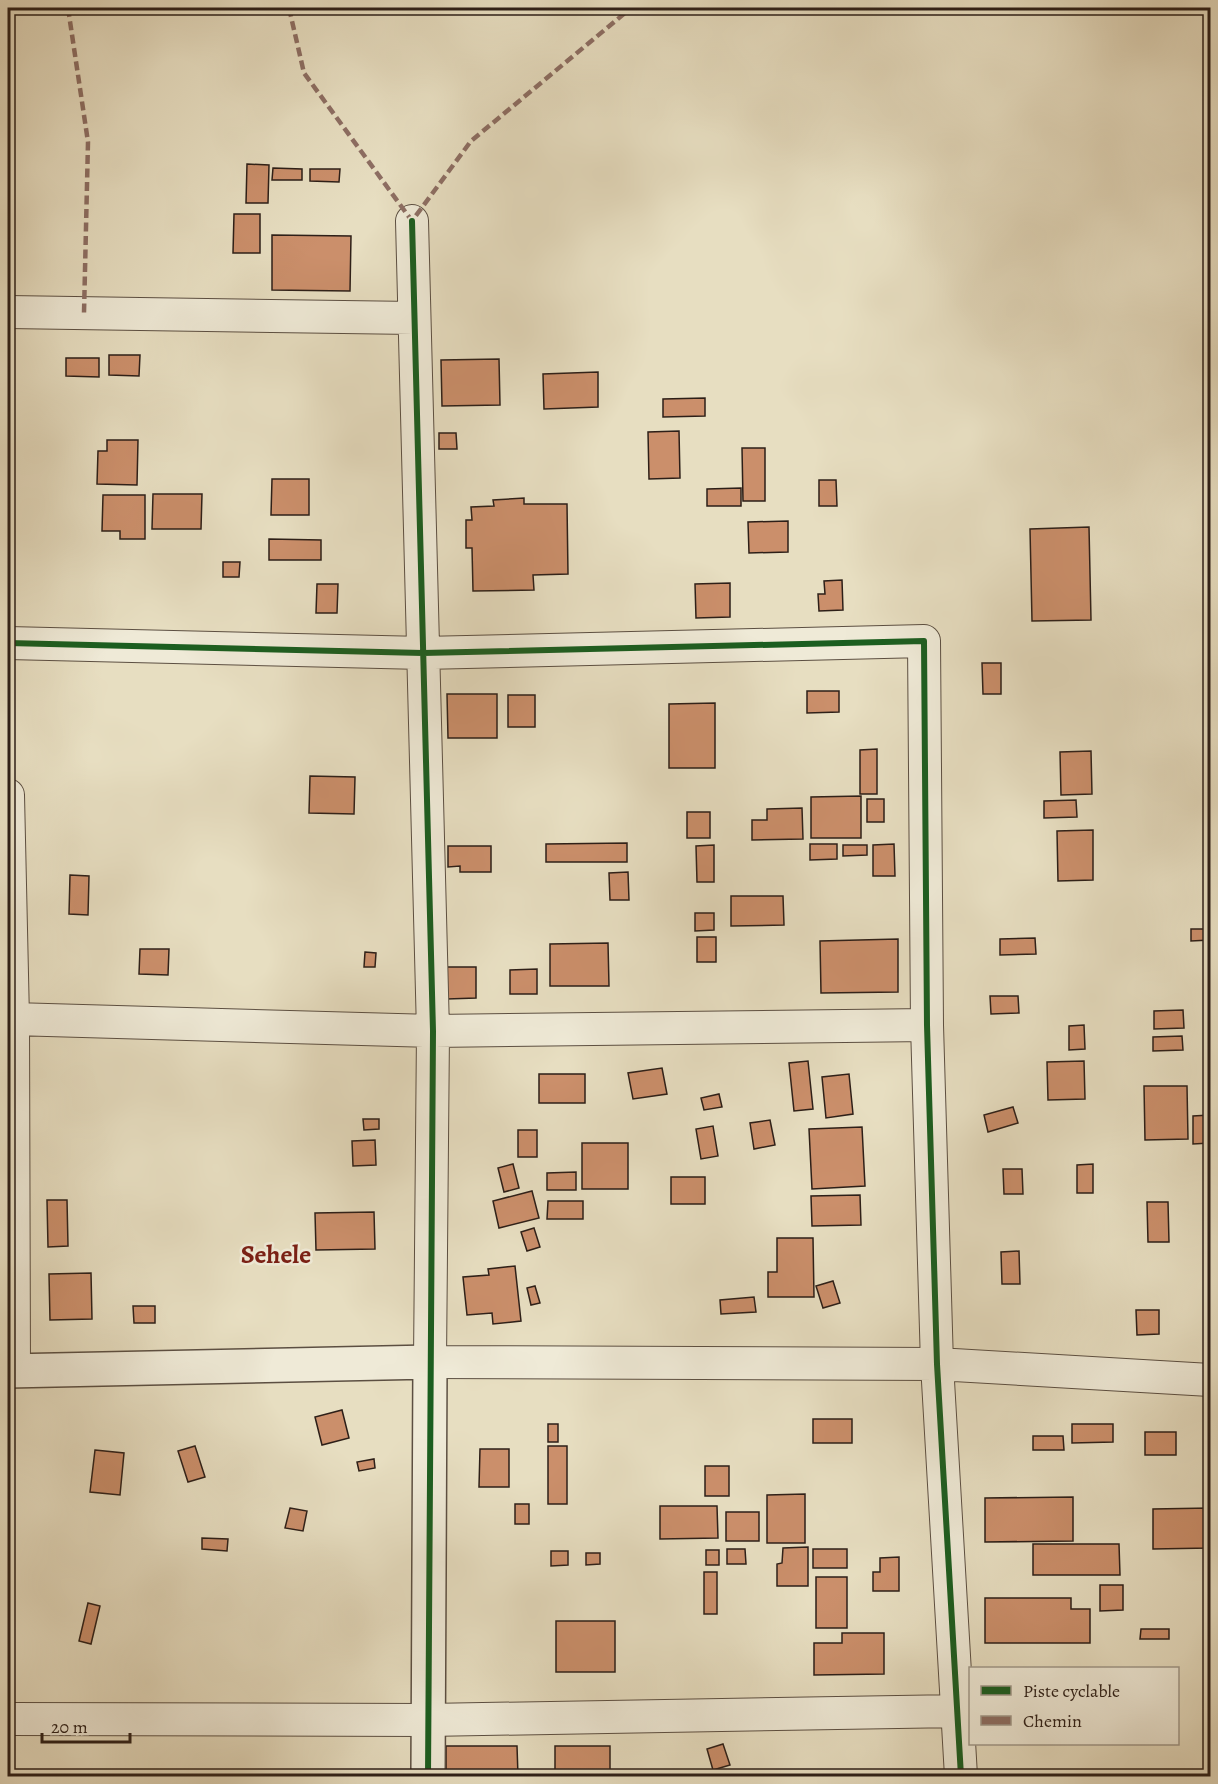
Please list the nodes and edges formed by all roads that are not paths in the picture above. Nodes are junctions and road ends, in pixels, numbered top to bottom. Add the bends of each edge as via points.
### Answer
1 (412, 221) dead end
2 (8, 312) edge
3 (414, 318) junction
4 (8, 644) edge
5 (423, 653) junction
6 (8, 795) edge
7 (13, 1019) junction
8 (927, 1025) junction
9 (433, 1031) junction
10 (430, 1362) junction
11 (937, 1364) junction
12 (11, 1371) edge
13 (1210, 1380) edge
14 (958, 1711) junction
15 (8, 1719) edge
16 (428, 1720) junction
17 (428, 1776) edge
18 (961, 1776) edge

1 - 3 street
2 - 3 street
3 - 5 street
4 - 5 street
5 - 8 street via 924,641
5 - 9 street
6 - 7 street
7 - 9 street
7 - 12 street
8 - 9 street
8 - 11 street
9 - 10 street
10 - 11 street
10 - 12 street
10 - 16 street
11 - 13 street
11 - 14 street
14 - 16 street
14 - 18 street
15 - 16 street
16 - 17 street

